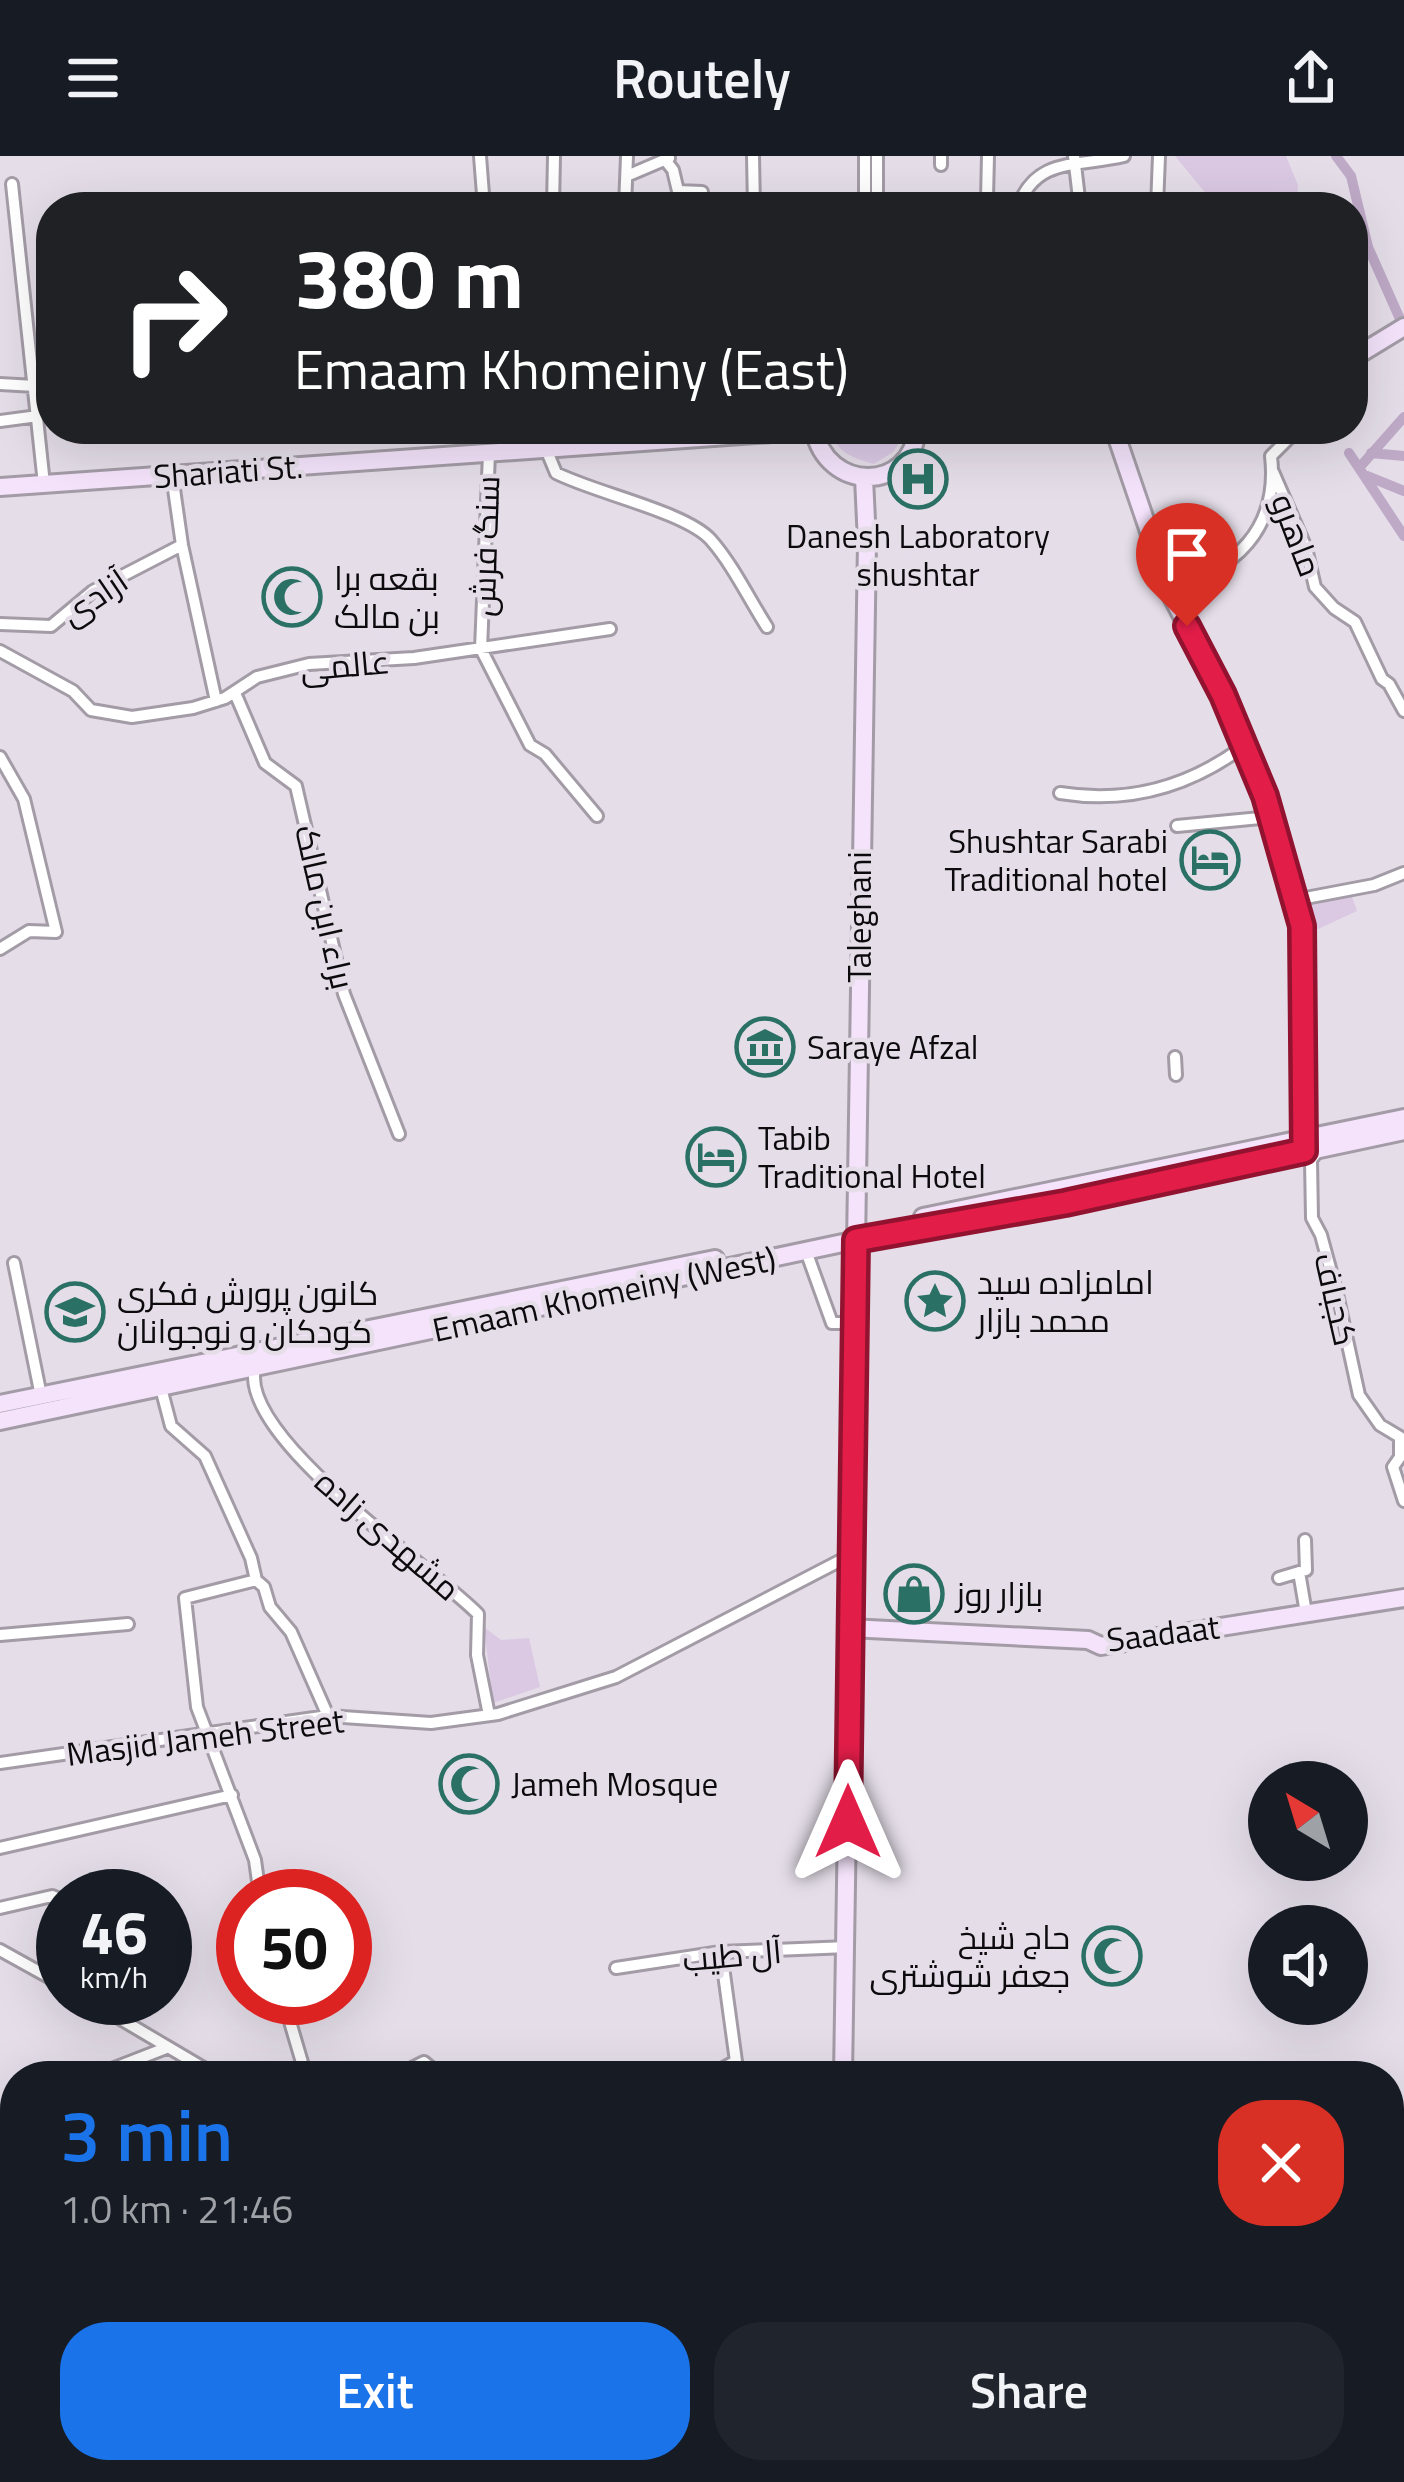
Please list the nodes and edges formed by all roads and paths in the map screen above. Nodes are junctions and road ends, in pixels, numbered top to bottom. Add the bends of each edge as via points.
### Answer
1 (480, 156) edge
2 (554, 156) edge
3 (627, 156) edge
4 (753, 156) edge
5 (866, 156) edge
6 (877, 156) edge
7 (988, 156) edge
8 (1124, 156) edge
9 (1160, 156) edge
10 (669, 158) edge
11 (1054, 160) edge
12 (1074, 160) edge
13 (629, 176) junction
14 (12, 184) dead end
15 (483, 192) edge
16 (554, 192) edge
17 (627, 192) edge
18 (702, 192) dead end
19 (754, 192) edge
20 (866, 192) edge
21 (877, 192) edge
22 (987, 192) edge
23 (1023, 192) edge
24 (1078, 192) edge
25 (1158, 192) edge
26 (1404, 327) edge
27 (1368, 349) edge
28 (0, 384) edge
29 (35, 386) junction
30 (36, 396) edge
31 (36, 416) edge
32 (0, 421) edge
33 (40, 444) edge
34 (499, 444) edge
35 (587, 444) edge
36 (820, 444) edge
37 (913, 444) edge
38 (1119, 444) edge
39 (1283, 444) edge
40 (546, 449) junction
41 (497, 452) junction
42 (1273, 472) junction
43 (172, 475) junction
44 (864, 478) junction
45 (44, 484) junction
46 (0, 487) edge
47 (182, 544) junction
48 (1166, 582) junction
49 (0, 624) edge
50 (767, 627) dead end
51 (610, 629) dead end
52 (481, 649) junction
53 (0, 651) edge
54 (235, 693) junction
55 (216, 701) junction
56 (1404, 711) edge
57 (1244, 746) junction
58 (0, 757) edge
59 (1060, 793) dead end
60 (597, 816) dead end
61 (1271, 817) junction
62 (1177, 826) dead end
63 (1404, 873) edge
64 (1295, 899) junction
65 (0, 949) edge
66 (1175, 1057) dead end
67 (1176, 1075) dead end
68 (1404, 1118) edge
69 (1404, 1131) edge
70 (399, 1134) dead end
71 (1309, 1146) junction
72 (856, 1235) junction
73 (806, 1251) junction
74 (14, 1263) dead end
75 (849, 1323) dead end
76 (254, 1360) junction
77 (161, 1388) junction
78 (41, 1396) junction
79 (0, 1404) edge
80 (0, 1421) edge
81 (1404, 1502) edge
82 (1305, 1540) dead end
83 (850, 1556) junction
84 (1299, 1572) junction
85 (1280, 1578) dead end
86 (256, 1580) junction
87 (1404, 1598) edge
88 (1306, 1613) junction
89 (128, 1624) dead end
90 (849, 1628) junction
91 (0, 1635) edge
92 (489, 1715) junction
93 (328, 1716) junction
94 (209, 1735) junction
95 (0, 1763) edge
96 (232, 1795) junction
97 (0, 1848) edge
98 (256, 1869) edge
99 (36, 1900) edge
100 (0, 1908) edge
101 (848, 1947) junction
102 (0, 1950) edge
103 (722, 1952) junction
104 (616, 1968) dead end
105 (36, 1970) edge
106 (129, 2025) edge
107 (292, 2025) edge
108 (166, 2048) junction
109 (133, 2061) edge
110 (190, 2061) edge
111 (302, 2061) edge
112 (736, 2061) edge
113 (844, 2061) edge

1 - 15 street
2 - 16 street
3 - 13 street
4 - 19 street
5 - 20 street
6 - 21 street
7 - 22 street
8 - 12 street
9 - 25 street
10 - 13 street
10 - 18 street via 678,191
11 - 12 street
11 - 23 street
12 - 24 street
13 - 17 street
14 - 29 street
26 - 27 main road
28 - 29 street
29 - 30 street
31 - 32 street
33 - 45 street
34 - 41 street, سنگ فرش
35 - 40 main road, Shariati St.
36 - 44 main road via 836,468
37 - 44 main road via 897,468
38 - 48 main road
39 - 42 street via 1271,456
40 - 41 main road, Shariati St.
40 - 50 street via 556,473 673,515 709,537
41 - 43 main road, Shariati St.
41 - 52 street, سنگ فرش
42 - 48 street via 1267,516 1239,554
42 - 56 street, ماهرو via 1315,586 1355,622
43 - 45 main road, Shariati St.
43 - 47 street
44 - 72 main road, Taleghani
45 - 46 main road, Shariati St.
47 - 49 street, آزادی via 93,591 57,623
47 - 55 street
48 - 57 main road
51 - 52 street, عالمی
52 - 54 street, عالمی via 308,664 257,677
52 - 60 street, سنگ فرش via 530,745
53 - 55 street, عالمی via 92,710 132,718
54 - 55 street, عالمی
54 - 70 street, براء ابن مالک via 266,763 296,786 344,994
57 - 59 street via 1172,786 1121,797
57 - 61 main road
58 - 65 street via 24,800 56,932 29,931
61 - 62 street
61 - 64 main road
63 - 64 street
64 - 71 main road
66 - 67 street
68 - 71 main road
69 - 71 main road
71 - 72 main road via 1065,1203
71 - 81 street, کجباف via 1312,1217 1359,1395 1400,1437 1393,1467
72 - 73 main road, Emaam Khomeiny (West)
72 - 76 main road, Emaam Khomeiny (West)
72 - 83 main road, Taleghani
73 - 75 street via 832,1323
73 - 76 main road, Emaam Khomeiny (West)
74 - 78 street
76 - 77 main road, Emaam Khomeiny (West)
76 - 78 main road, Emaam Khomeiny (West)
76 - 92 street, مشهدی زاده via 252,1381 266,1415 322,1483 478,1614
77 - 80 main road, Emaam Khomeiny (West)
77 - 86 street via 171,1426 205,1456
78 - 79 main road, Emaam Khomeiny (West)
82 - 84 street via 1306,1570
83 - 90 main road, Taleghani
83 - 92 street, Masjid Jameh Street via 616,1677
84 - 85 street
84 - 88 street
86 - 93 street via 292,1632
86 - 94 street via 184,1598 197,1707
87 - 88 main road, Saadaat
88 - 90 main road, Saadaat via 1101,1646
89 - 91 street
90 - 101 main road, Taleghani
92 - 93 street, Masjid Jameh Street via 431,1723
93 - 94 street, Masjid Jameh Street
94 - 95 street, Masjid Jameh Street
94 - 96 street
96 - 97 street
96 - 98 street
99 - 100 street
101 - 103 street, آل طیب
101 - 113 main road, Taleghani
102 - 105 street
103 - 104 street, آل طیب
103 - 112 street
106 - 108 street
107 - 111 street
108 - 109 street
108 - 110 street

